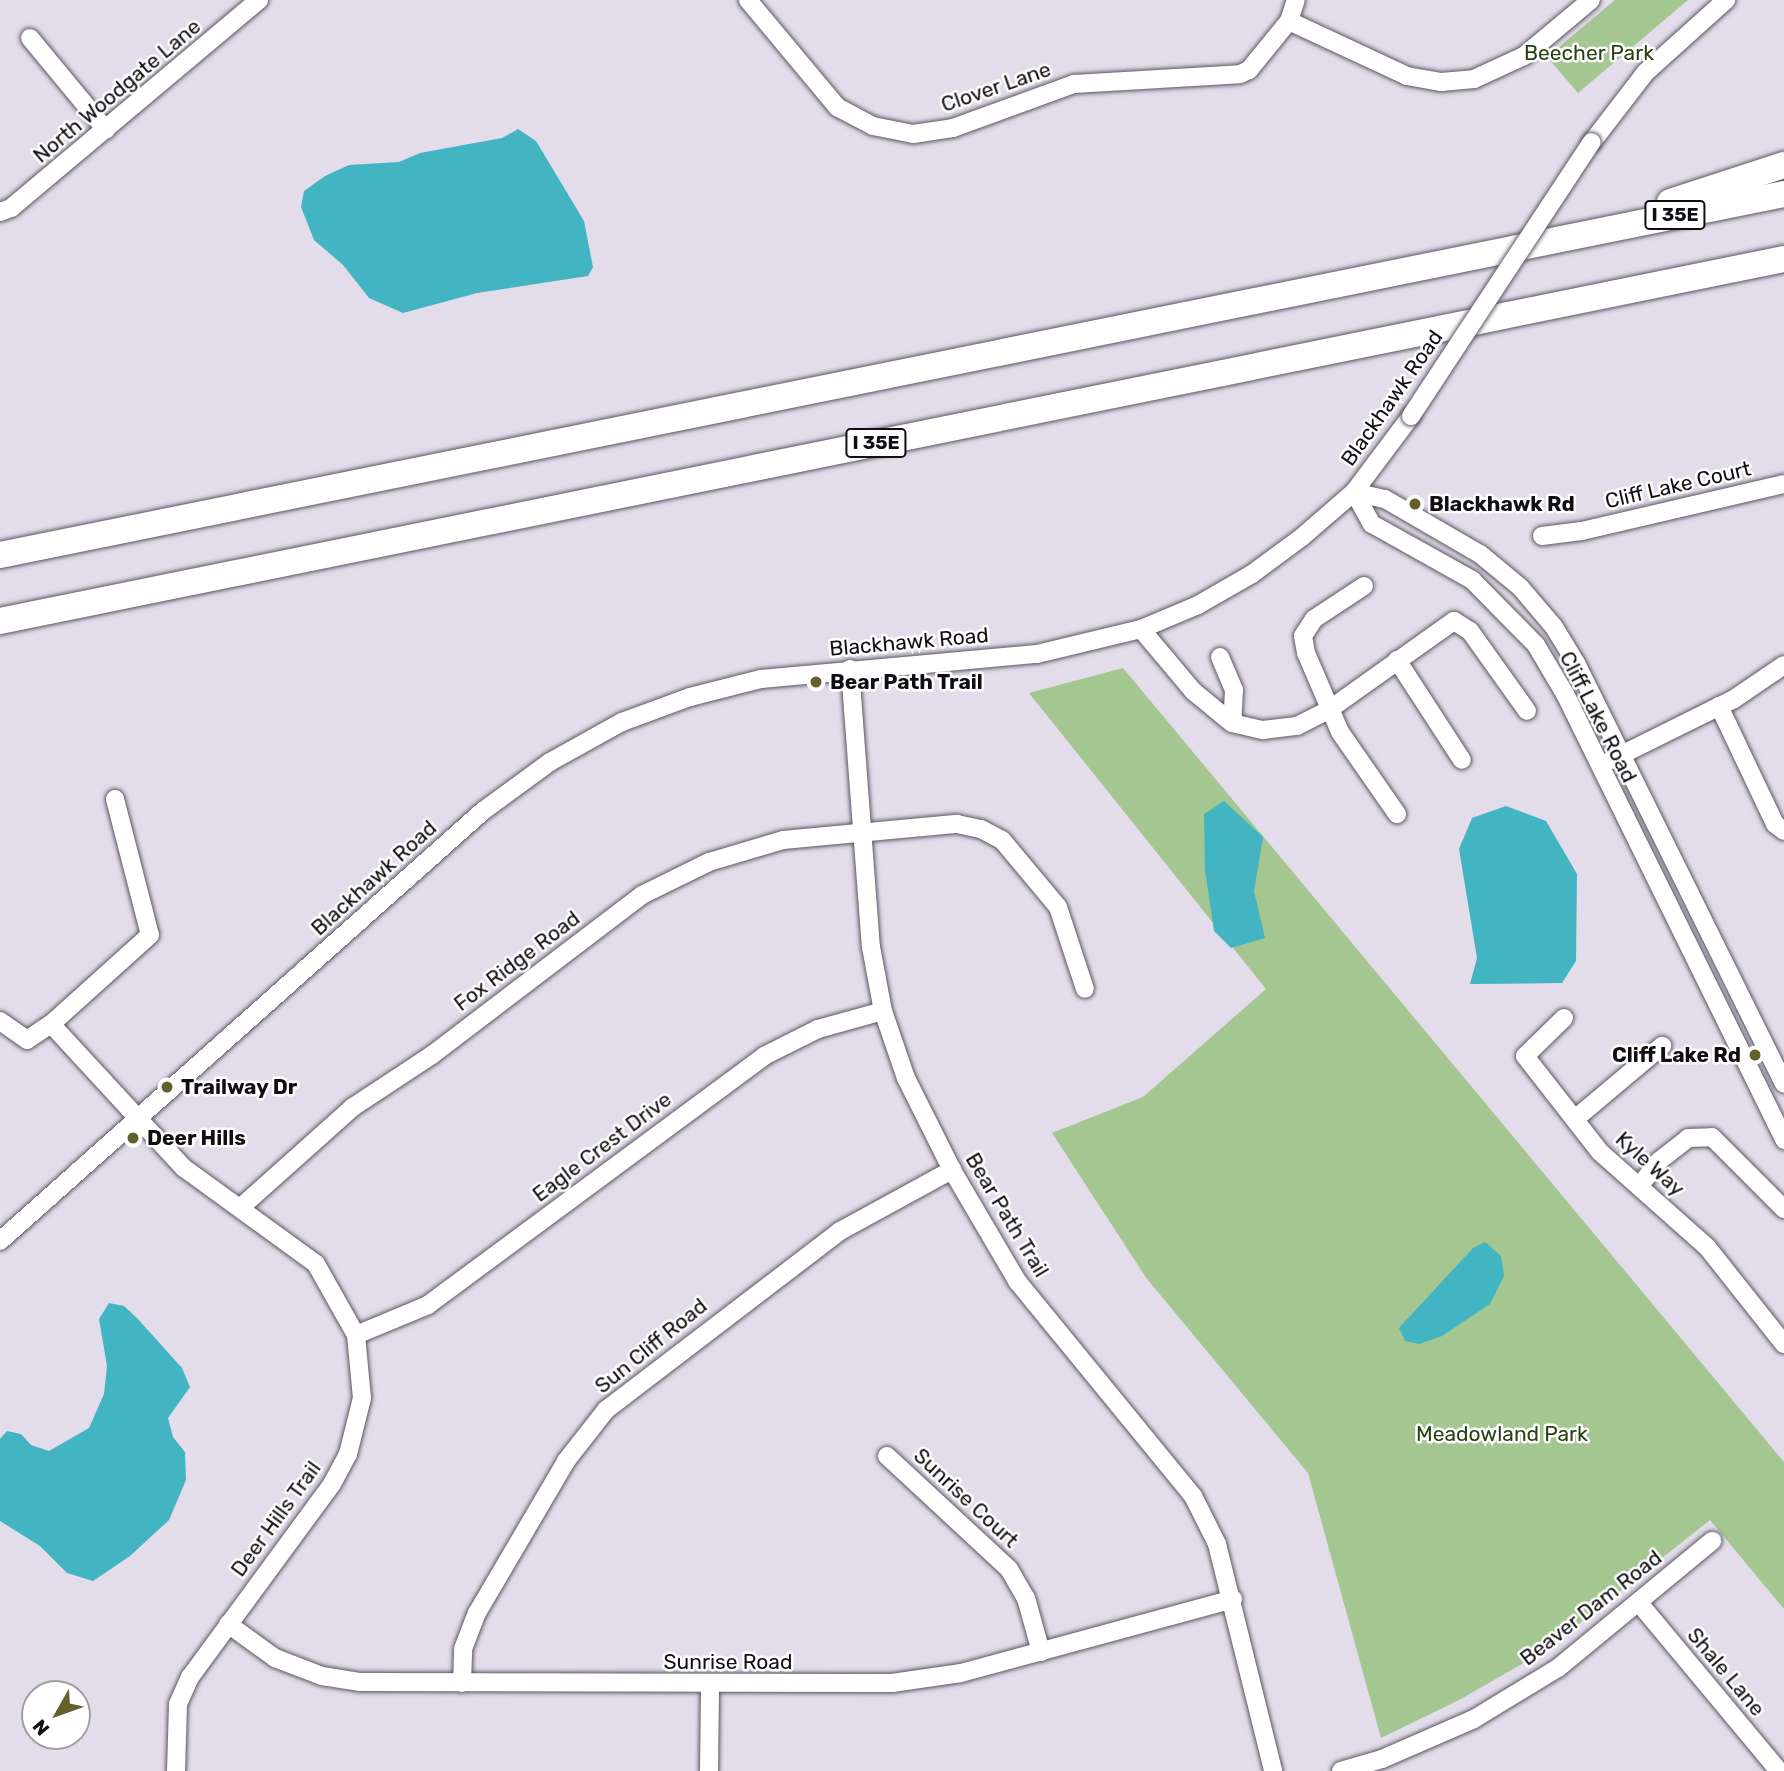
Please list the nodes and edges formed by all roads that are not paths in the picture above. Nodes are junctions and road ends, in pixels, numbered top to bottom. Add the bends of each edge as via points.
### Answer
1 (259, 0) edge
2 (748, 0) edge
3 (1296, 0) edge
4 (1591, 0) edge
5 (1726, 0) edge
6 (1289, 21) junction
7 (30, 38) dead end
8 (106, 130) junction
9 (1784, 164) edge
10 (1784, 194) edge
11 (0, 212) edge
12 (1566, 237) junction
13 (1784, 259) edge
14 (1784, 268) edge
15 (1703, 275) junction
16 (1784, 484) edge
17 (1354, 492) junction
18 (1542, 536) dead end
19 (0, 555) edge
20 (1364, 586) dead end
21 (49, 612) junction
22 (0, 621) edge
23 (0, 629) edge
24 (1141, 629) junction
25 (1220, 657) dead end
26 (1397, 660) junction
27 (1784, 664) edge
28 (850, 669) junction
29 (1719, 706) junction
30 (1330, 709) junction
31 (1527, 711) dead end
32 (1232, 723) junction
33 (1622, 755) junction
34 (1462, 760) dead end
35 (1599, 766) junction
36 (115, 799) dead end
37 (1396, 814) dead end
38 (862, 831) junction
39 (1784, 831) edge
40 (1085, 989) dead end
41 (883, 1011) junction
42 (1564, 1018) dead end
43 (0, 1021) edge
44 (51, 1024) junction
45 (1662, 1046) dead end
46 (1784, 1083) edge
47 (139, 1119) junction
48 (1575, 1119) junction
49 (1784, 1140) edge
50 (952, 1170) junction
51 (1641, 1184) junction
52 (240, 1208) junction
53 (1784, 1209) edge
54 (0, 1241) edge
55 (356, 1335) junction
56 (1784, 1344) edge
57 (887, 1456) dead end
58 (1712, 1541) dead end
59 (1233, 1599) junction
60 (1639, 1603) junction
61 (228, 1624) junction
62 (1041, 1652) junction
63 (462, 1683) junction
64 (710, 1685) junction
65 (1768, 1767) edge
66 (176, 1771) edge
67 (709, 1771) edge
68 (1273, 1771) edge
69 (1341, 1771) edge

1 - 8 street, North Woodgate Lane
2 - 6 street, Clover Lane via 837,107 873,126 913,134 953,128 1074,84 1240,74 1249,70
3 - 6 street
4 - 6 street via 1524,56 1475,79 1441,82 1407,76
5 - 17 street, Blackhawk Road, bridge via 1646,72 1592,142 1411,416
7 - 8 street
8 - 11 street, North Woodgate Lane via 11,208
9 - 12 highway
10 - 12 highway, I 35E
12 - 19 highway, I 35E
13 - 15 highway, I 35E
14 - 15 highway
15 - 21 highway, I 35E
16 - 18 street, Cliff Lake Court via 1582,531
17 - 24 street, Blackhawk Road via 1252,574 1198,605
17 - 33 street, Cliff Lake Road via 1385,499 1480,554 1520,587 1554,627 1576,663
17 - 35 street, Cliff Lake Road via 1372,524 1472,580 1508,612 1536,645 1565,694
20 - 30 street via 1314,619 1303,636
21 - 22 highway, I 35E
21 - 23 highway
24 - 28 street, Blackhawk Road via 1037,654
24 - 32 street via 1193,691
25 - 32 street via 1234,690
26 - 30 street
26 - 31 street via 1454,621 1463,625
26 - 34 street
27 - 29 street
28 - 38 street, Bear Path Trail
28 - 47 street, Blackhawk Road via 761,679 690,697 622,723 550,762 483,811
29 - 33 street
29 - 39 street via 1775,824
30 - 32 street via 1297,726 1263,730
30 - 37 street via 1340,732
33 - 35 street
33 - 46 street, Cliff Lake Road
35 - 49 street, Cliff Lake Road
36 - 44 street via 150,935
38 - 40 street, Fox Ridge Road via 957,824 1002,840 1058,907
38 - 41 street, Bear Path Trail via 871,947
38 - 52 street, Fox Ridge Road via 783,840 709,862 642,895 432,1055 354,1107
41 - 50 street, Bear Path Trail via 906,1078
41 - 55 street, Eagle Crest Drive via 818,1029 764,1056 428,1305
42 - 48 street, Kyle Way via 1525,1056
43 - 44 street via 27,1040
44 - 47 street, Deer Hills Trail
45 - 48 street
47 - 52 street, Deer Hills Trail via 184,1168
47 - 54 street, Blackhawk Road
48 - 51 street, Kyle Way via 1625,1178
50 - 59 street, Bear Path Trail via 1017,1281 1193,1496 1217,1544
50 - 63 street, Sun Cliff Road via 840,1231 606,1410 566,1461 477,1613 463,1649
51 - 53 street via 1659,1161 1688,1138 1712,1137
51 - 56 street, Kyle Way via 1707,1247
52 - 55 street, Deer Hills Trail via 316,1264
55 - 61 street, Deer Hills Trail via 362,1398 348,1454 332,1484
57 - 62 street, Sunrise Court via 1009,1569 1026,1598
58 - 60 street, Beaver Dam Road
59 - 62 street, Sunrise Road
59 - 68 street, Bear Path Trail
60 - 65 street, Shale Lane
60 - 69 street, Beaver Dam Road via 1558,1668 1474,1719 1382,1759
61 - 63 street, Sunrise Road via 275,1658 322,1676 361,1682
61 - 66 street, Deer Hills Trail via 190,1677 178,1704
62 - 64 street, Sunrise Road via 961,1673 892,1683
63 - 64 street, Sunrise Road
64 - 67 street

